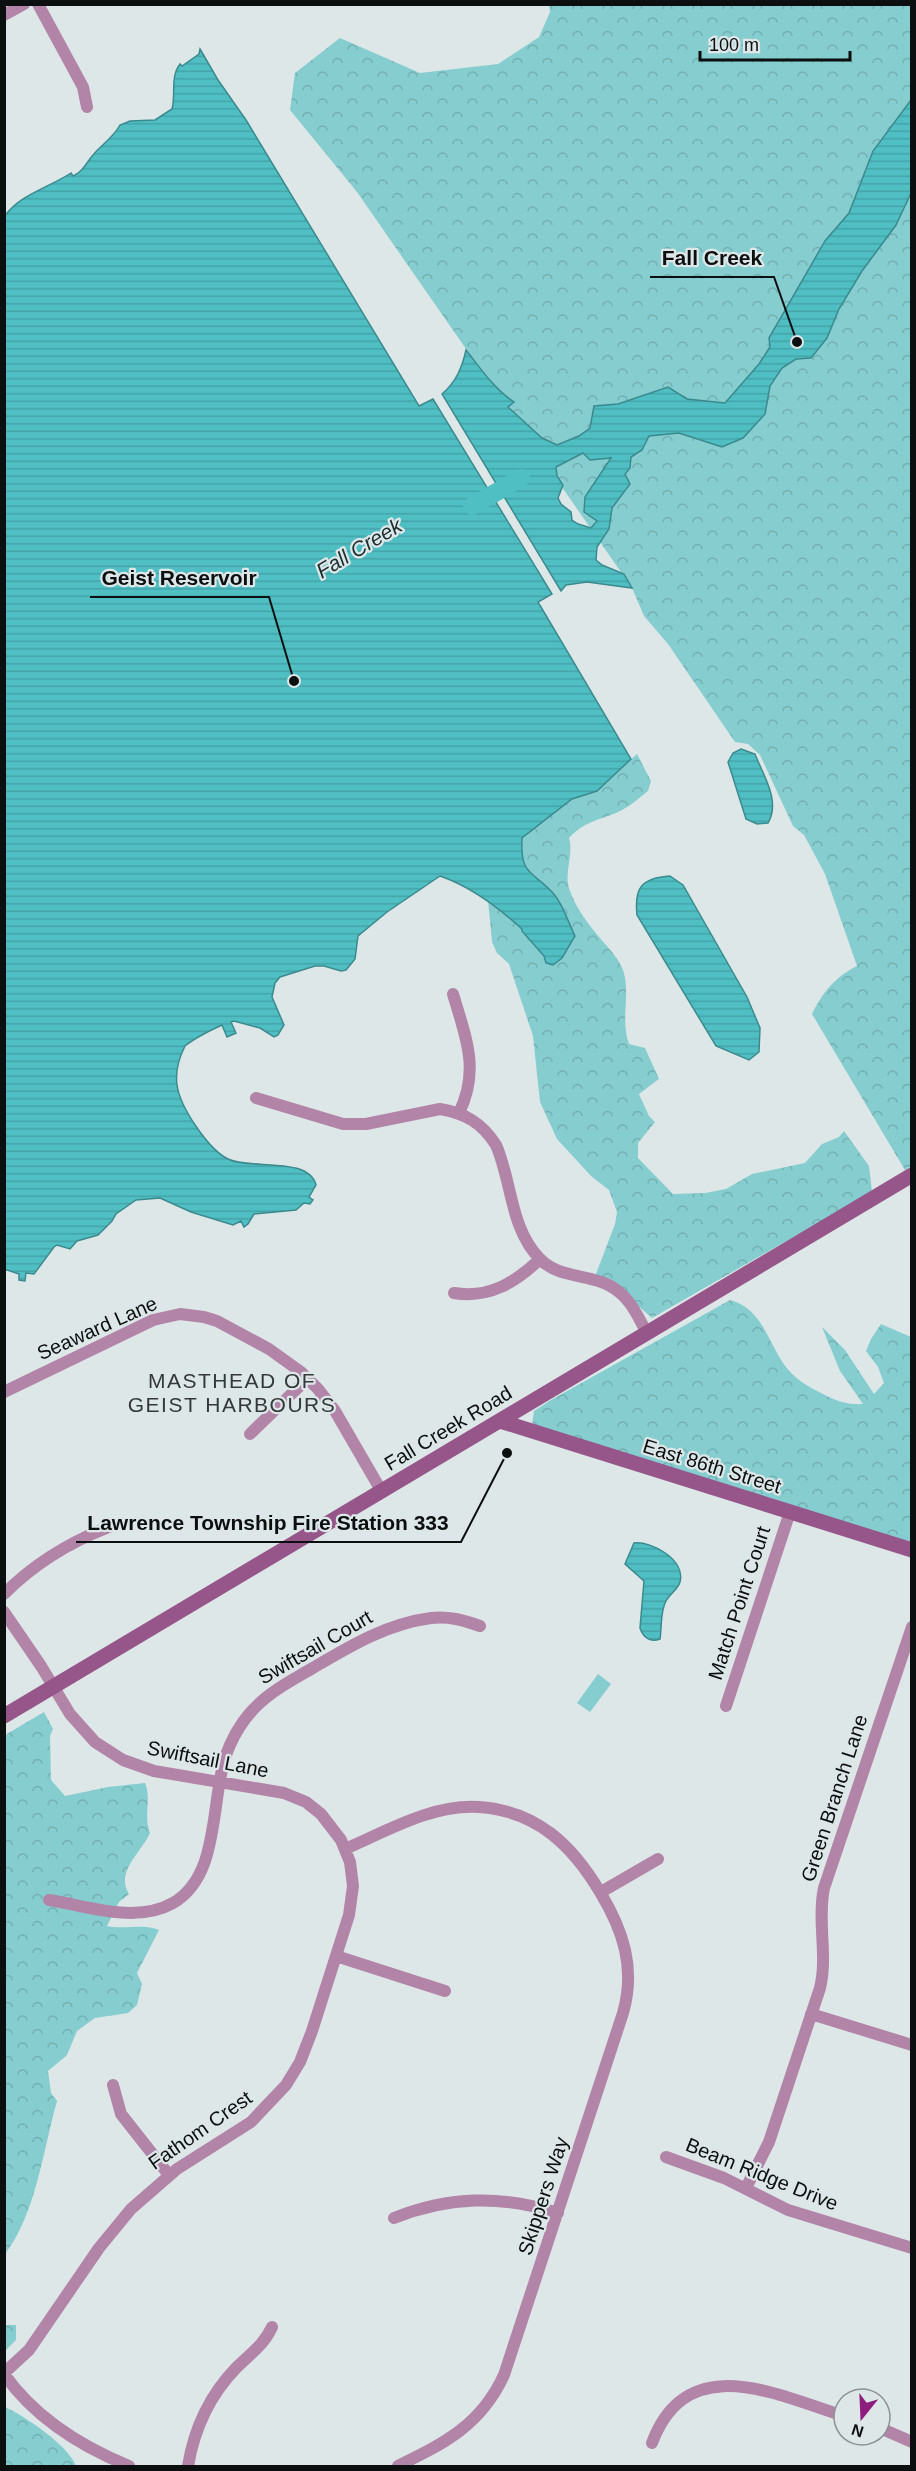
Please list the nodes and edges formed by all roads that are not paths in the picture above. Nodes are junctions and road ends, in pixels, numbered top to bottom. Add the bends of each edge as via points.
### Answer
1 (24, 4) edge
2 (38, 4) edge
3 (4, 15) edge
4 (87, 107) dead end
5 (453, 994) dead end
6 (256, 1098) dead end
7 (459, 1113) junction
8 (912, 1175) edge
9 (540, 1259) junction
10 (454, 1293) dead end
11 (647, 1334) junction
12 (307, 1379) junction
13 (4, 1392) edge
14 (500, 1421) junction
15 (250, 1434) dead end
16 (382, 1492) junction
17 (790, 1512) junction
18 (109, 1527) dead end
19 (912, 1550) edge
20 (4, 1594) edge
21 (4, 1612) edge
22 (480, 1626) dead end
23 (912, 1627) edge
24 (53, 1687) junction
25 (726, 1706) dead end
26 (4, 1716) edge
27 (218, 1782) junction
28 (345, 1849) junction
29 (658, 1859) dead end
30 (601, 1892) junction
31 (49, 1900) dead end
32 (336, 1956) junction
33 (445, 1991) dead end
34 (811, 2014) junction
35 (912, 2045) edge
36 (113, 2085) dead end
37 (666, 2157) dead end
38 (169, 2175) junction
39 (746, 2188) junction
40 (558, 2213) junction
41 (394, 2218) dead end
42 (912, 2248) edge
43 (272, 2327) dead end
44 (4, 2373) edge
45 (832, 2412) edge
46 (892, 2433) edge
47 (912, 2442) edge
48 (652, 2443) dead end
49 (129, 2466) edge
50 (188, 2466) edge
51 (398, 2466) edge

1 - 3 street
2 - 4 street via 83,87
5 - 7 street via 471,1063 468,1092
6 - 7 street via 343,1124 366,1124 428,1110
7 - 9 street via 476,1122 495,1144 521,1230
8 - 11 main road, Fall Creek Road
9 - 10 street via 512,1282 495,1289
9 - 11 street via 556,1270 614,1287 627,1300
11 - 14 main road, Fall Creek Road
12 - 13 street, Seaward Lane via 286,1359 217,1321 180,1314 144,1324
12 - 15 street
12 - 16 street, Seaward Lane via 335,1411
14 - 16 main road, Fall Creek Road
14 - 17 main road, East 86th Street
16 - 24 main road, Fall Creek Road
17 - 19 main road, East 86th Street
17 - 25 street, Match Point Court
18 - 20 street via 58,1551
21 - 24 street, Swiftsail Lane
22 - 27 street, Swiftsail Court via 456,1618 432,1618 392,1626 284,1685 262,1701 240,1726
23 - 34 street, Green Branch Lane via 824,1888 823,1974
24 - 26 main road, Fall Creek Road
24 - 27 street, Swiftsail Lane via 76,1722 115,1756 154,1771
27 - 28 street, Swiftsail Lane via 284,1792 306,1802 334,1828
27 - 31 street, Swiftsail Court via 204,1864 190,1888 172,1903 146,1912 127,1913
28 - 30 street, Skippers Way via 421,1816 480,1807 507,1812 541,1826 567,1845
28 - 32 street, Fathom Crest via 352,1872 352,1896
29 - 30 street
30 - 40 street, Skippers Way via 624,1941 629,1970 627,1994
32 - 33 street
32 - 38 street, Fathom Crest via 308,2044 286,2085 251,2122
34 - 35 street
34 - 39 street, Green Branch Lane via 769,2142
36 - 38 street via 121,2114
37 - 39 street, Beam Ridge Drive
38 - 44 street, Fathom Crest via 119,2222 32,2346
39 - 42 street, Beam Ridge Drive via 788,2210
40 - 41 street via 510,2201 469,2199 433,2205
40 - 51 street, Skippers Way via 509,2362 492,2397 453,2438
43 - 50 street via 260,2347 235,2370 212,2400 198,2429
44 - 49 street via 32,2406 73,2439
45 - 48 street via 756,2389 724,2385 701,2390 681,2402 665,2418
46 - 47 street

